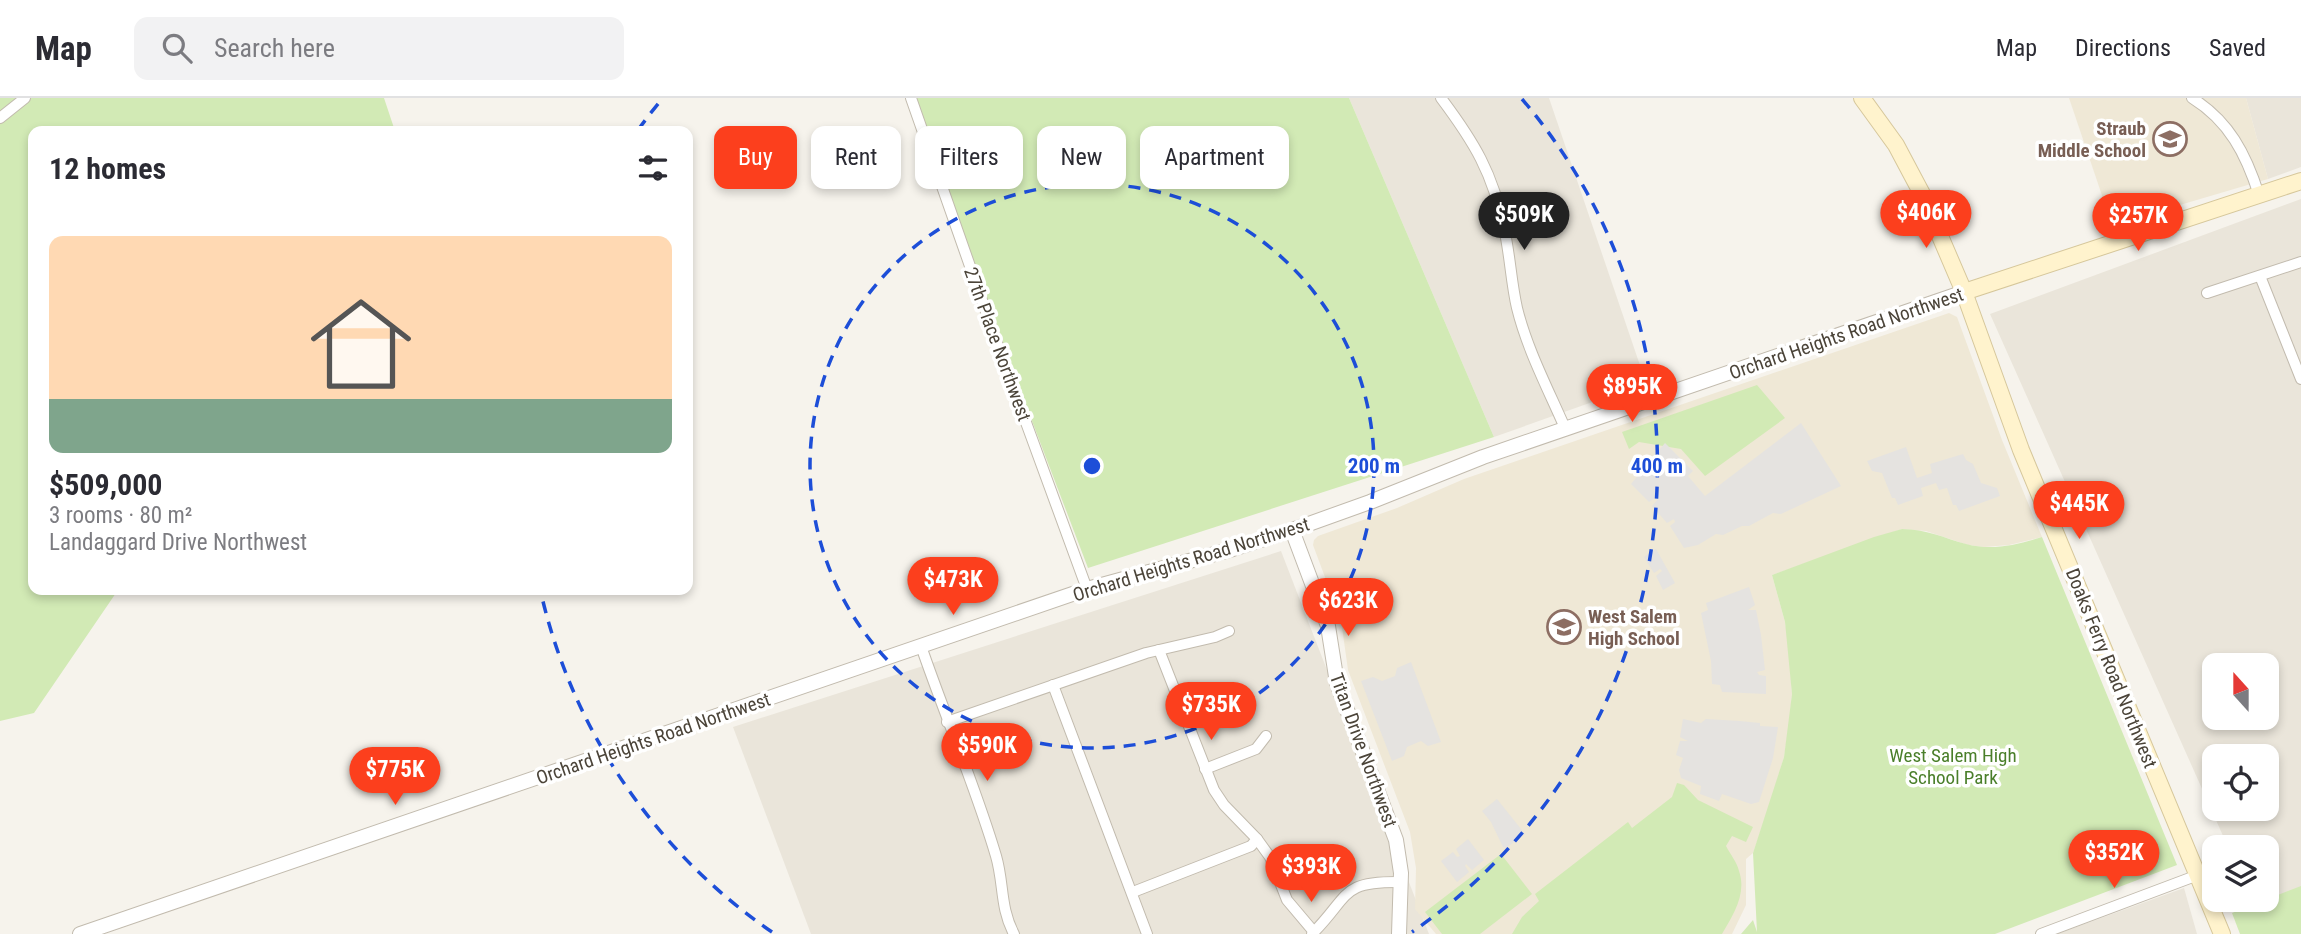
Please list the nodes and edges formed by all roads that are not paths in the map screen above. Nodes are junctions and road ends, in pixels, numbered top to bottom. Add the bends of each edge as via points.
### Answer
1 (25, 98) edge
2 (911, 98) edge
3 (1441, 98) edge
4 (1861, 98) edge
5 (2193, 98) edge
6 (0, 118) edge
7 (2301, 181) edge
8 (2259, 195) junction
9 (2301, 262) edge
10 (2260, 276) junction
11 (1964, 292) junction
12 (2207, 293) dead end
13 (2301, 379) edge
14 (1565, 428) junction
15 (1292, 530) junction
16 (1087, 589) junction
17 (1229, 631) dead end
18 (921, 646) junction
19 (1158, 650) junction
20 (1053, 685) junction
21 (947, 722) junction
22 (1266, 736) dead end
23 (1205, 769) junction
24 (1257, 839) junction
25 (2198, 875) junction
26 (1402, 882) junction
27 (1133, 892) junction
28 (1313, 933) edge
29 (80, 934) edge
30 (1014, 934) edge
31 (1147, 934) edge
32 (1399, 934) edge
33 (2041, 934) edge
34 (2222, 934) edge

1 - 6 street
2 - 16 street, 27th Place Northwest
3 - 14 street via 1479,152 1492,183 1522,326
4 - 11 main road, Doaks Ferry Road Northwest via 1908,166
5 - 8 street via 2238,142
7 - 8 main road, Orchard Heights Road Northwest
8 - 11 main road, Orchard Heights Road Northwest
9 - 10 street
10 - 12 street
10 - 13 street
11 - 14 street, Orchard Heights Road Northwest
11 - 25 main road, Doaks Ferry Road Northwest via 2021,450
14 - 15 street, Orchard Heights Road Northwest
15 - 16 street, Orchard Heights Road Northwest
15 - 26 street, Titan Drive Northwest via 1328,626 1337,683 1396,840
16 - 18 street, Orchard Heights Road Northwest
17 - 19 street
18 - 21 street
18 - 29 street, Orchard Heights Road Northwest
19 - 20 street
19 - 23 street
20 - 21 street
20 - 27 street
21 - 30 street via 997,859 1006,920
22 - 23 street via 1256,749
23 - 24 street via 1224,805
24 - 27 street via 1251,846
24 - 28 street via 1270,857 1287,900
25 - 33 street
25 - 34 main road, Doaks Ferry Road Northwest
26 - 28 street via 1358,885
26 - 32 street, Titan Drive Northwest
27 - 31 street

